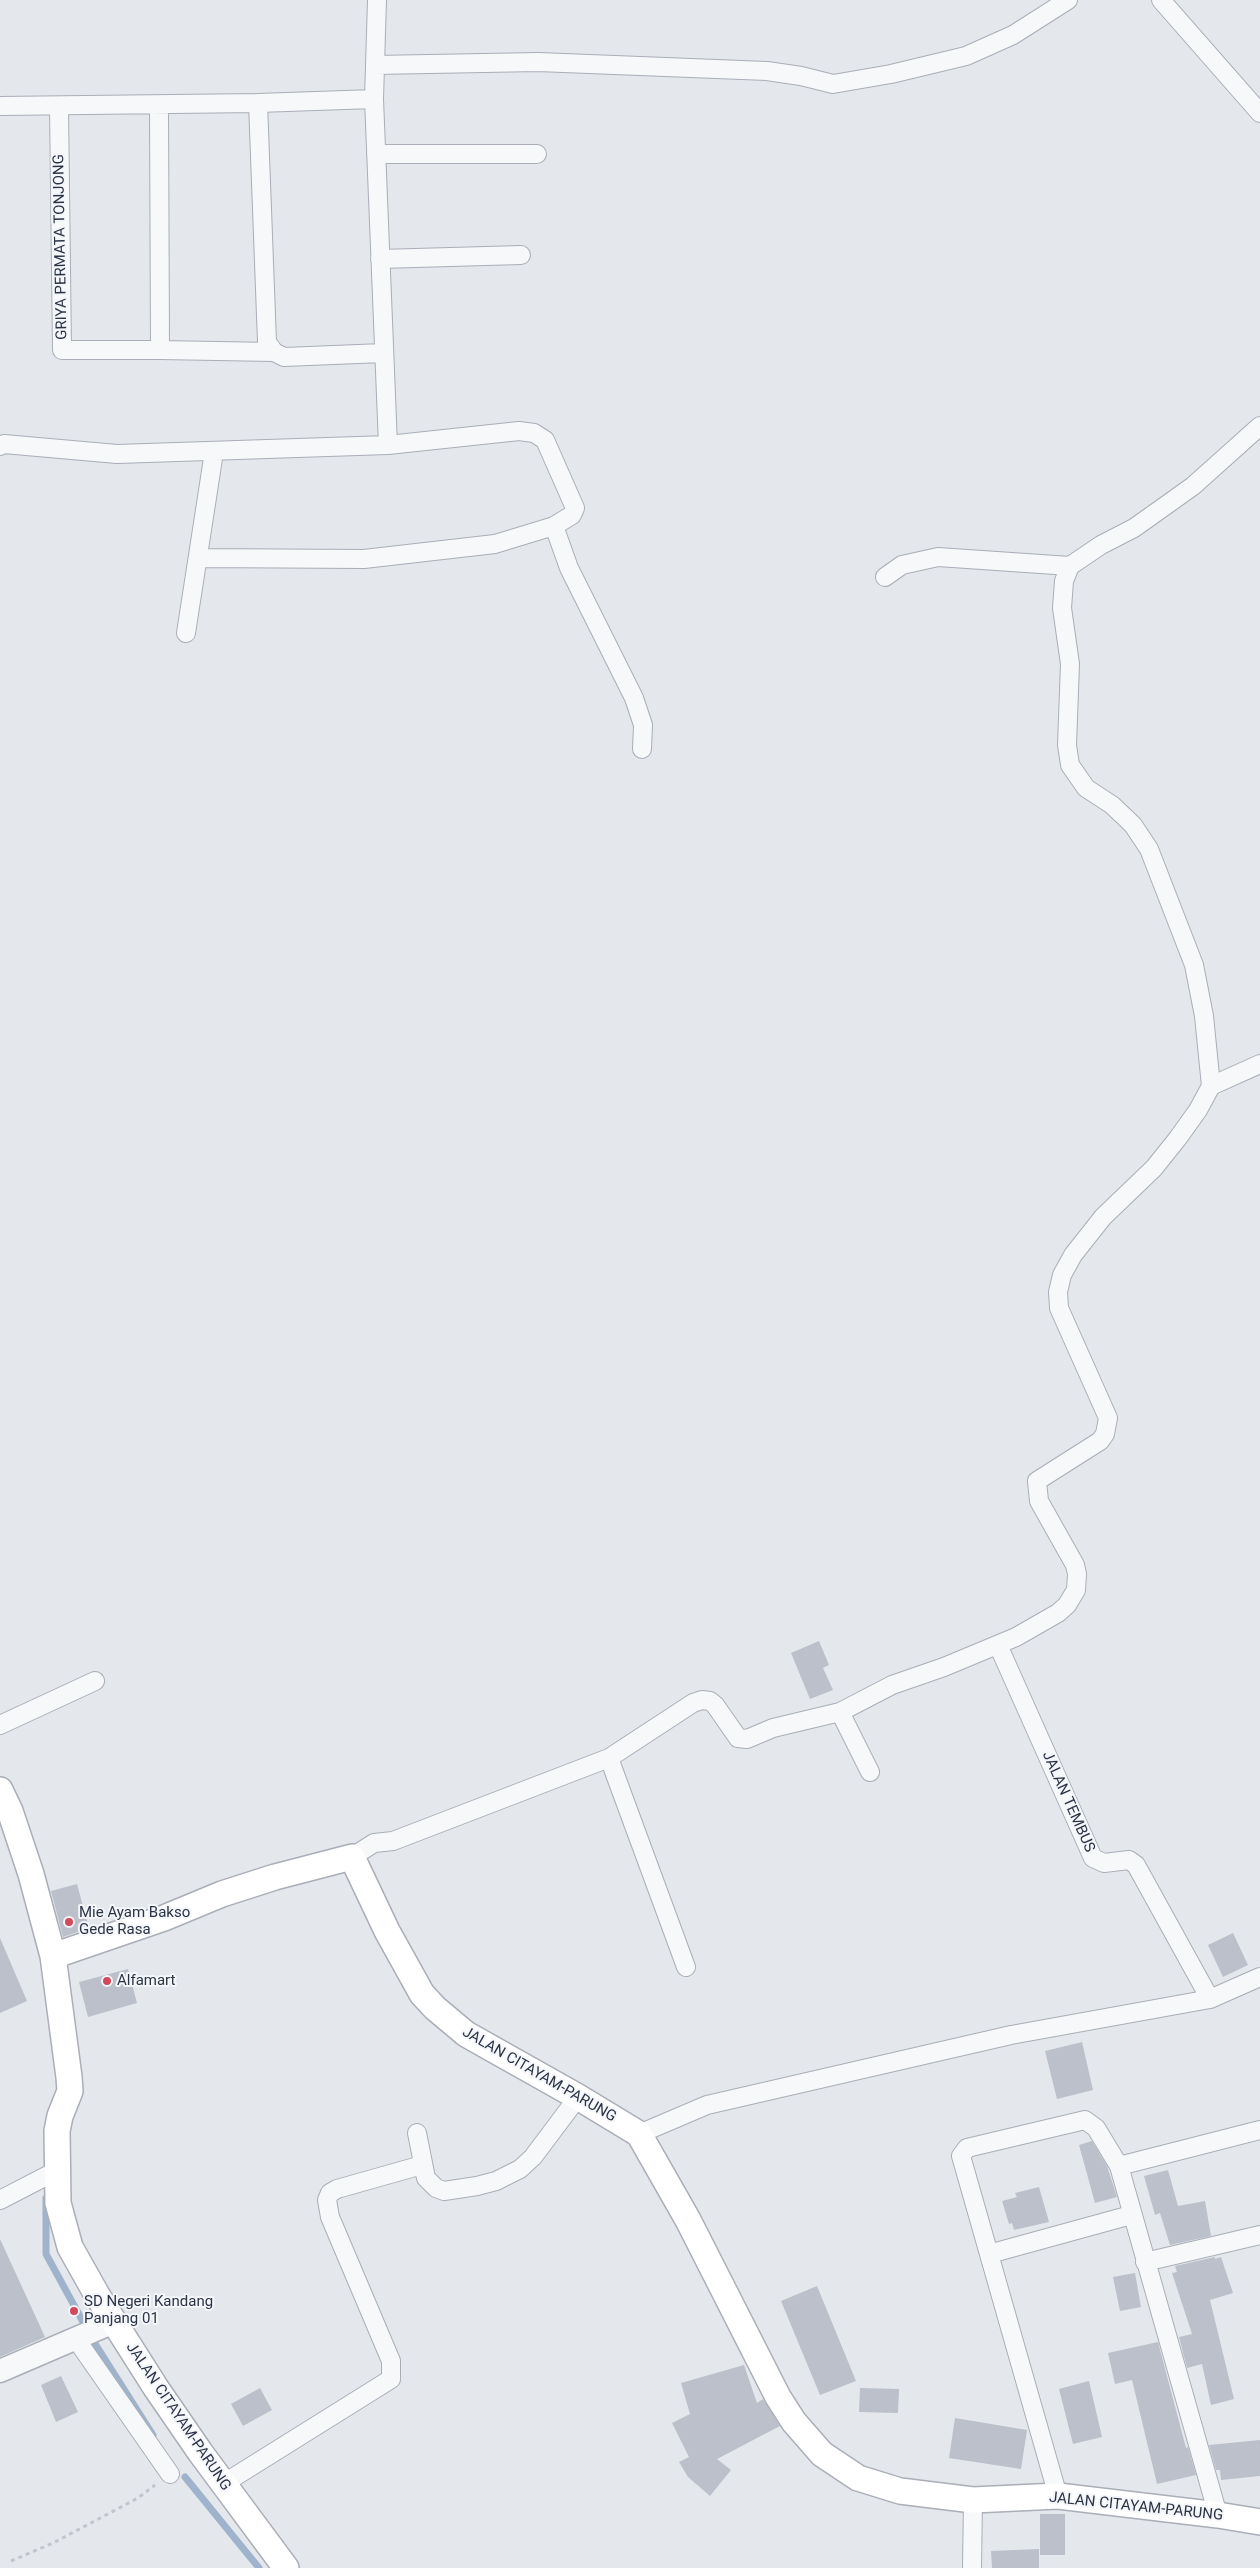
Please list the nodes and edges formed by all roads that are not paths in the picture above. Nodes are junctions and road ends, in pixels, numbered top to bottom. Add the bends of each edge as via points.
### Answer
1 (376, 0) edge
2 (1068, 0) edge
3 (1161, 0) edge
4 (375, 65) junction
5 (374, 99) junction
6 (258, 103) junction
7 (159, 105) junction
8 (0, 106) edge
9 (59, 106) junction
10 (1260, 113) edge
11 (376, 154) junction
12 (537, 154) dead end
13 (521, 255) dead end
14 (380, 259) junction
15 (160, 350) junction
16 (274, 352) junction
17 (383, 353) junction
18 (1260, 426) edge
19 (1, 443) edge
20 (388, 445) junction
21 (214, 452) junction
22 (554, 526) junction
23 (198, 558) junction
24 (1070, 566) junction
25 (885, 577) dead end
26 (186, 633) dead end
27 (642, 749) dead end
28 (1260, 1064) edge
29 (1211, 1086) junction
30 (998, 1645) junction
31 (95, 1681) dead end
32 (840, 1712) junction
33 (0, 1725) edge
34 (609, 1758) junction
35 (870, 1772) dead end
36 (0, 1790) edge
37 (352, 1857) junction
38 (53, 1956) junction
39 (686, 1967) dead end
40 (1260, 1977) edge
41 (1210, 2000) junction
42 (578, 2097) junction
43 (1260, 2130) edge
44 (417, 2133) dead end
45 (639, 2134) junction
46 (422, 2165) junction
47 (1118, 2166) junction
48 (58, 2170) junction
49 (0, 2200) edge
50 (1131, 2215) junction
51 (1260, 2235) edge
52 (989, 2254) junction
53 (1145, 2262) junction
54 (92, 2332) junction
55 (0, 2371) edge
56 (170, 2474) road end
57 (223, 2484) junction
58 (1058, 2496) junction
59 (973, 2500) junction
60 (1218, 2515) junction
61 (1260, 2522) edge
62 (286, 2568) edge
63 (972, 2568) edge

1 - 4 street
2 - 4 street via 1013,35 966,56 833,84 767,71 538,62
3 - 10 street
4 - 5 street
5 - 6 street
5 - 11 street
6 - 7 street
6 - 16 street via 267,342
7 - 9 street
7 - 15 street
8 - 9 street
9 - 15 street, GRIYA PERMATA TONJONG via 62,350
11 - 12 street
11 - 14 street
13 - 14 street
14 - 17 street
15 - 16 street, GRIYA PERMATA TONJONG
16 - 17 street, GRIYA PERMATA TONJONG via 284,357
17 - 20 street
18 - 24 street via 1172,501
19 - 21 street via 117,454
20 - 21 street
20 - 22 street via 519,431 534,433 545,440 575,508 572,515
21 - 23 street
22 - 23 street via 495,544 364,559
22 - 27 street via 569,568 634,698 643,725
23 - 26 street
24 - 25 street via 938,557 902,566
24 - 29 street via 1063,588 1062,608 1070,664 1067,746 1070,765 1081,783 1133,825 1149,849 1194,965 1204,1016
28 - 29 street
29 - 30 street via 1178,1138 1154,1168 1103,1217 1073,1255 1062,1276 1059,1308 1105,1408 1108,1425 1100,1441 1037,1481 1039,1501 1075,1565 1078,1582 1072,1598 1058,1613
30 - 32 street via 892,1685
30 - 41 street, JALAN TEMBUS via 1093,1858 1104,1864 1129,1860 1136,1865
31 - 33 street
32 - 34 street via 742,1739 735,1735 710,1700 702,1700
32 - 35 street
34 - 37 street via 393,1841 374,1844
34 - 39 street
36 - 38 main road, JALAN CITAYAM-PARUNG via 31,1874
37 - 38 main road via 222,1894 164,1918
37 - 42 main road, JALAN CITAYAM-PARUNG via 387,1931 428,2001 466,2034
38 - 48 main road, JALAN CITAYAM-PARUNG via 70,2091 57,2131
40 - 41 street
41 - 45 street via 1011,2035 707,2105
42 - 45 main road, JALAN CITAYAM-PARUNG
42 - 46 street via 534,2157 508,2176 478,2186 444,2191 426,2178
43 - 47 street
44 - 46 street
45 - 59 main road, JALAN CITAYAM-PARUNG via 688,2220 778,2397 808,2439 822,2454 858,2478 900,2491
46 - 57 street via 337,2189 327,2200 330,2217 390,2361 391,2379
47 - 50 street
47 - 52 street via 1096,2128 1085,2120 967,2148 961,2156 963,2168
48 - 49 street
48 - 54 main road, JALAN CITAYAM-PARUNG via 58,2203
50 - 52 street
50 - 53 street
51 - 53 street
52 - 58 street
53 - 60 street
54 - 55 street
54 - 56 street
54 - 57 main road, JALAN CITAYAM-PARUNG
57 - 62 main road, JALAN CITAYAM-PARUNG
58 - 59 main road, JALAN CITAYAM-PARUNG
58 - 60 main road, JALAN CITAYAM-PARUNG
59 - 63 street
60 - 61 main road, JALAN CITAYAM-PARUNG

